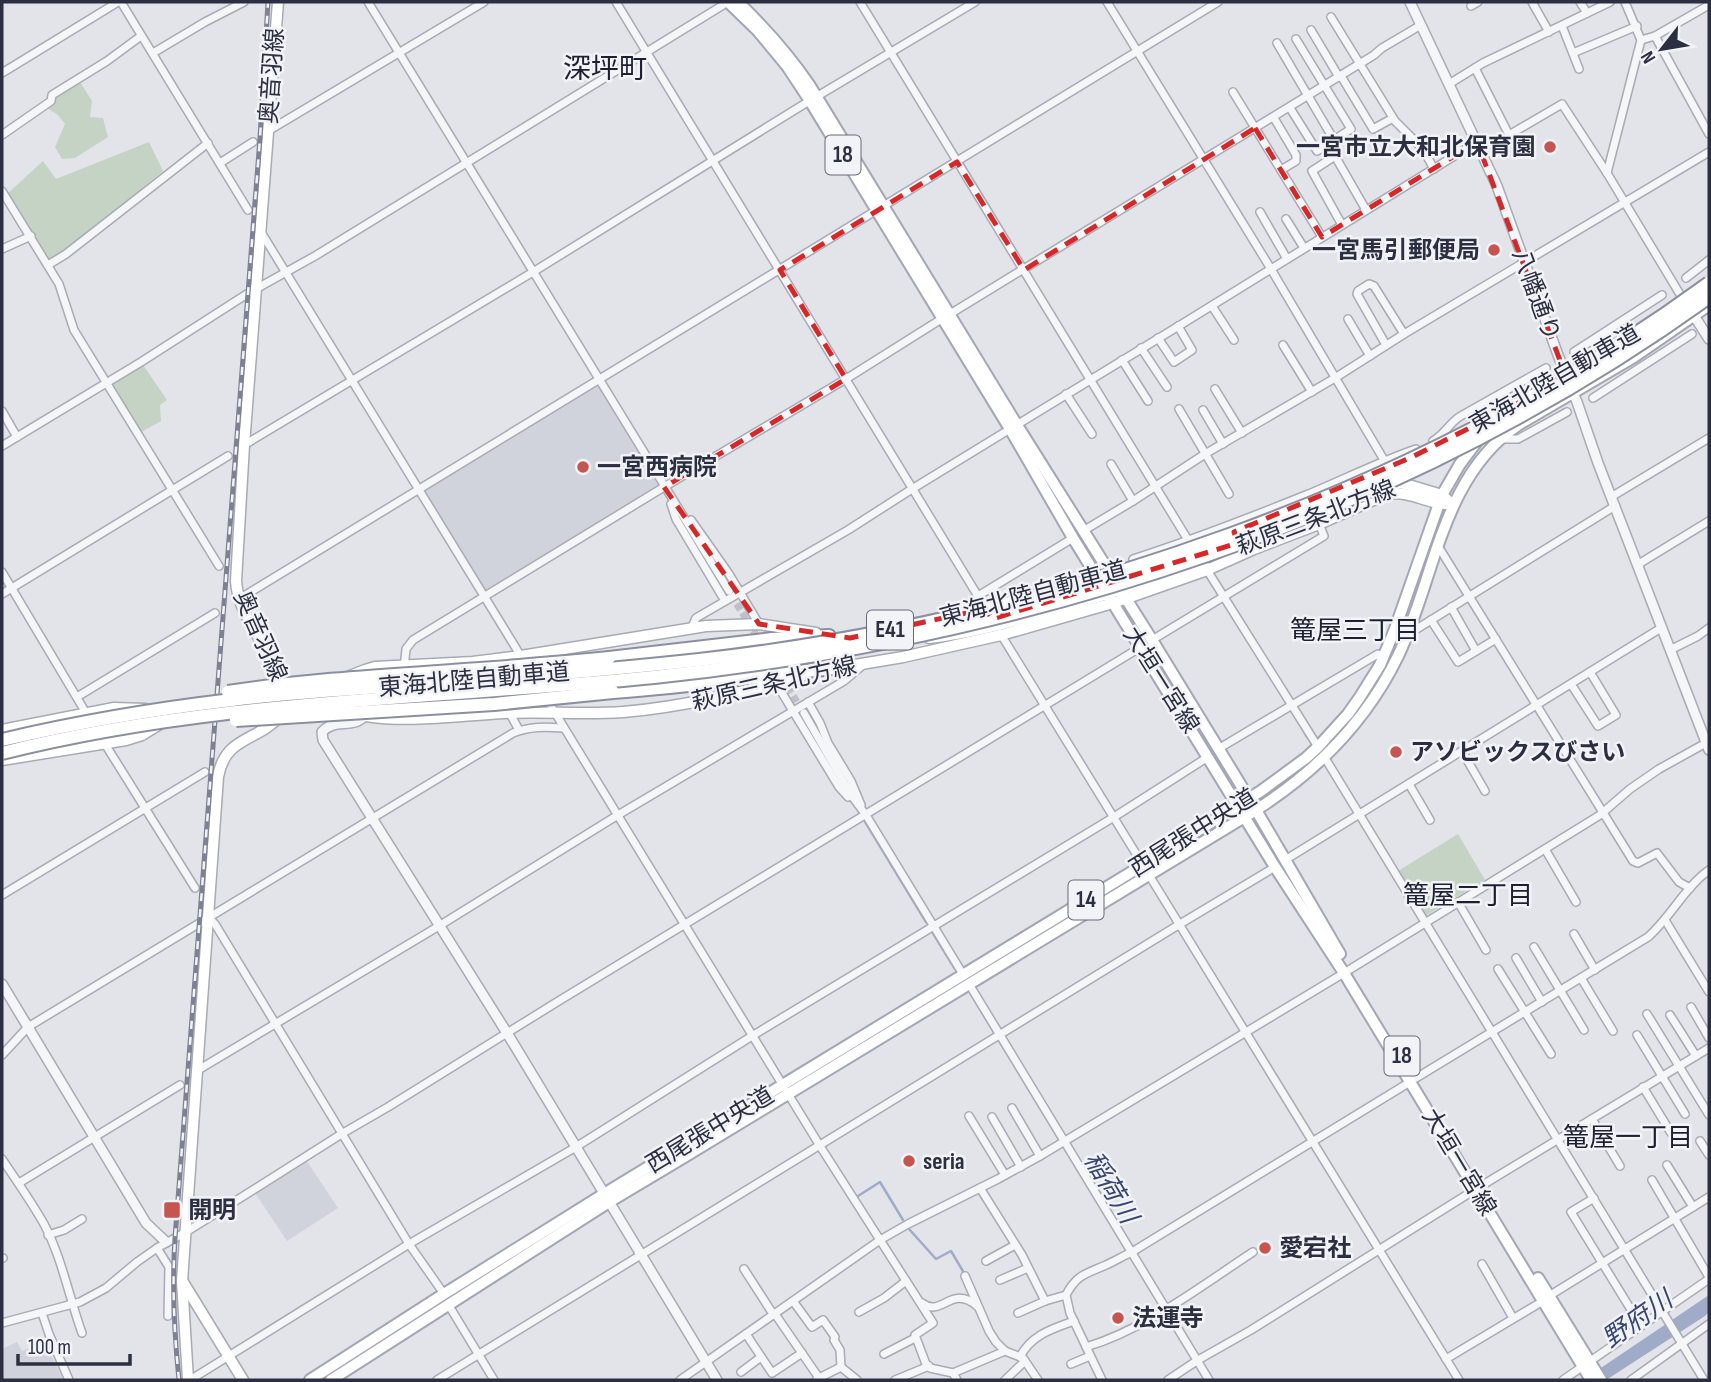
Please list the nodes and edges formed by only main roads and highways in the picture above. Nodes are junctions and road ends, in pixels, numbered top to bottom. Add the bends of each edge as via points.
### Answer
1 (278, 2) edge
2 (728, 2) edge
3 (738, 2) edge
4 (813, 99) junction
5 (1709, 275) edge
6 (1709, 283) edge
7 (1709, 297) edge
8 (1709, 305) edge
9 (1014, 427) junction
10 (1440, 500) junction
11 (1453, 505) junction
12 (1123, 595) junction
13 (1111, 599) junction
14 (999, 631) junction
15 (829, 636) junction
16 (841, 667) junction
17 (285, 701) junction
18 (190, 712) junction
19 (139, 713) junction
20 (2, 730) edge
21 (2, 740) edge
22 (57, 740) junction
23 (2, 752) edge
24 (2, 760) edge
25 (1249, 799) junction
26 (1238, 805) junction
27 (1256, 810) junction
28 (1245, 817) junction
29 (1146, 870) junction
30 (1347, 971) junction
31 (182, 1281) junction
32 (446, 1299) junction
33 (1586, 1364) junction
34 (189, 1380) edge
35 (243, 1380) edge
36 (310, 1380) edge
37 (331, 1380) edge
38 (1591, 1380) edge
39 (1601, 1380) edge

1 - 17 main road, 奥音羽線 via 236,589 277,667
2 - 4 main road, 大垣一宮線 / 18
3 - 4 main road, 大垣一宮線 / 18 via 792,60
4 - 9 main road, 大垣一宮線 / 18
5 - 10 main road, 西尾張中央道 / 14 via 1617,332 1493,424 1469,451
6 - 19 highway, 東海北陸自動車道 / E41, bridge via 1586,365 1410,458 1243,529 1047,593 908,627 753,653 235,699
7 - 22 highway, 東海北陸自動車道 / E41, bridge via 1635,349 1530,411 1380,485 1186,562 1018,613 861,648 755,665 236,712
8 - 11 main road, 西尾張中央道 / 14 via 1499,439
9 - 12 main road, 大垣一宮線 / 18
9 - 13 main road, 大垣一宮線 / 18
10 - 11 main road, 萩原三条北方線
10 - 12 main road, 萩原三条北方線 via 1394,493 1381,496 1208,570
10 - 12 main road, 萩原三条北方線 via 1405,484 1393,484
10 - 25 main road, 西尾張中央道 / 14 via 1399,619 1360,697 1318,747
11 - 27 main road, 西尾張中央道 / 14 via 1407,635 1380,689 1325,758
12 - 13 main road, 萩原三条北方線
12 - 25 main road, 大垣一宮線 / 18
13 - 14 main road, 萩原三条北方線
13 - 26 main road, 大垣一宮線 / 18
14 - 15 main road, 萩原三条北方線 via 921,639
14 - 16 main road, 萩原三条北方線 via 915,654
15 - 17 main road, 萩原三条北方線 via 759,624 692,627 520,656 365,670 315,694
15 - 19 highway, bridge via 289,683
16 - 17 main road, 萩原三条北方線 via 704,701 620,712 378,718
16 - 22 highway, bridge via 494,705 195,722
17 - 18 main road, 萩原三条北方線
17 - 31 main road, 奥音羽線 via 279,719 229,751 220,767
18 - 20 main road, 萩原三条北方線 via 123,707
18 - 24 main road, 萩原三条北方線 via 134,738
19 - 21 highway, 東海北陸自動車道 / E41, bridge
22 - 23 highway, 東海北陸自動車道 / E41, bridge
25 - 26 main road, 西尾張中央道 / 14
25 - 27 main road, 大垣一宮線 / 18
26 - 28 main road, 大垣一宮線 / 18
26 - 29 main road, 西尾張中央道 / 14
27 - 28 main road, 西尾張中央道 / 14
27 - 30 main road, 大垣一宮線 / 18
28 - 29 main road, 西尾張中央道 / 14
28 - 30 main road, 大垣一宮線 / 18
29 - 32 main road, 西尾張中央道 / 14
30 - 33 main road, 大垣一宮線 / 18
31 - 34 main road, 奥音羽線
31 - 35 main road
32 - 36 main road, 西尾張中央道 / 14
32 - 37 main road, 西尾張中央道 / 14
33 - 38 main road, 18
33 - 39 main road, 18

